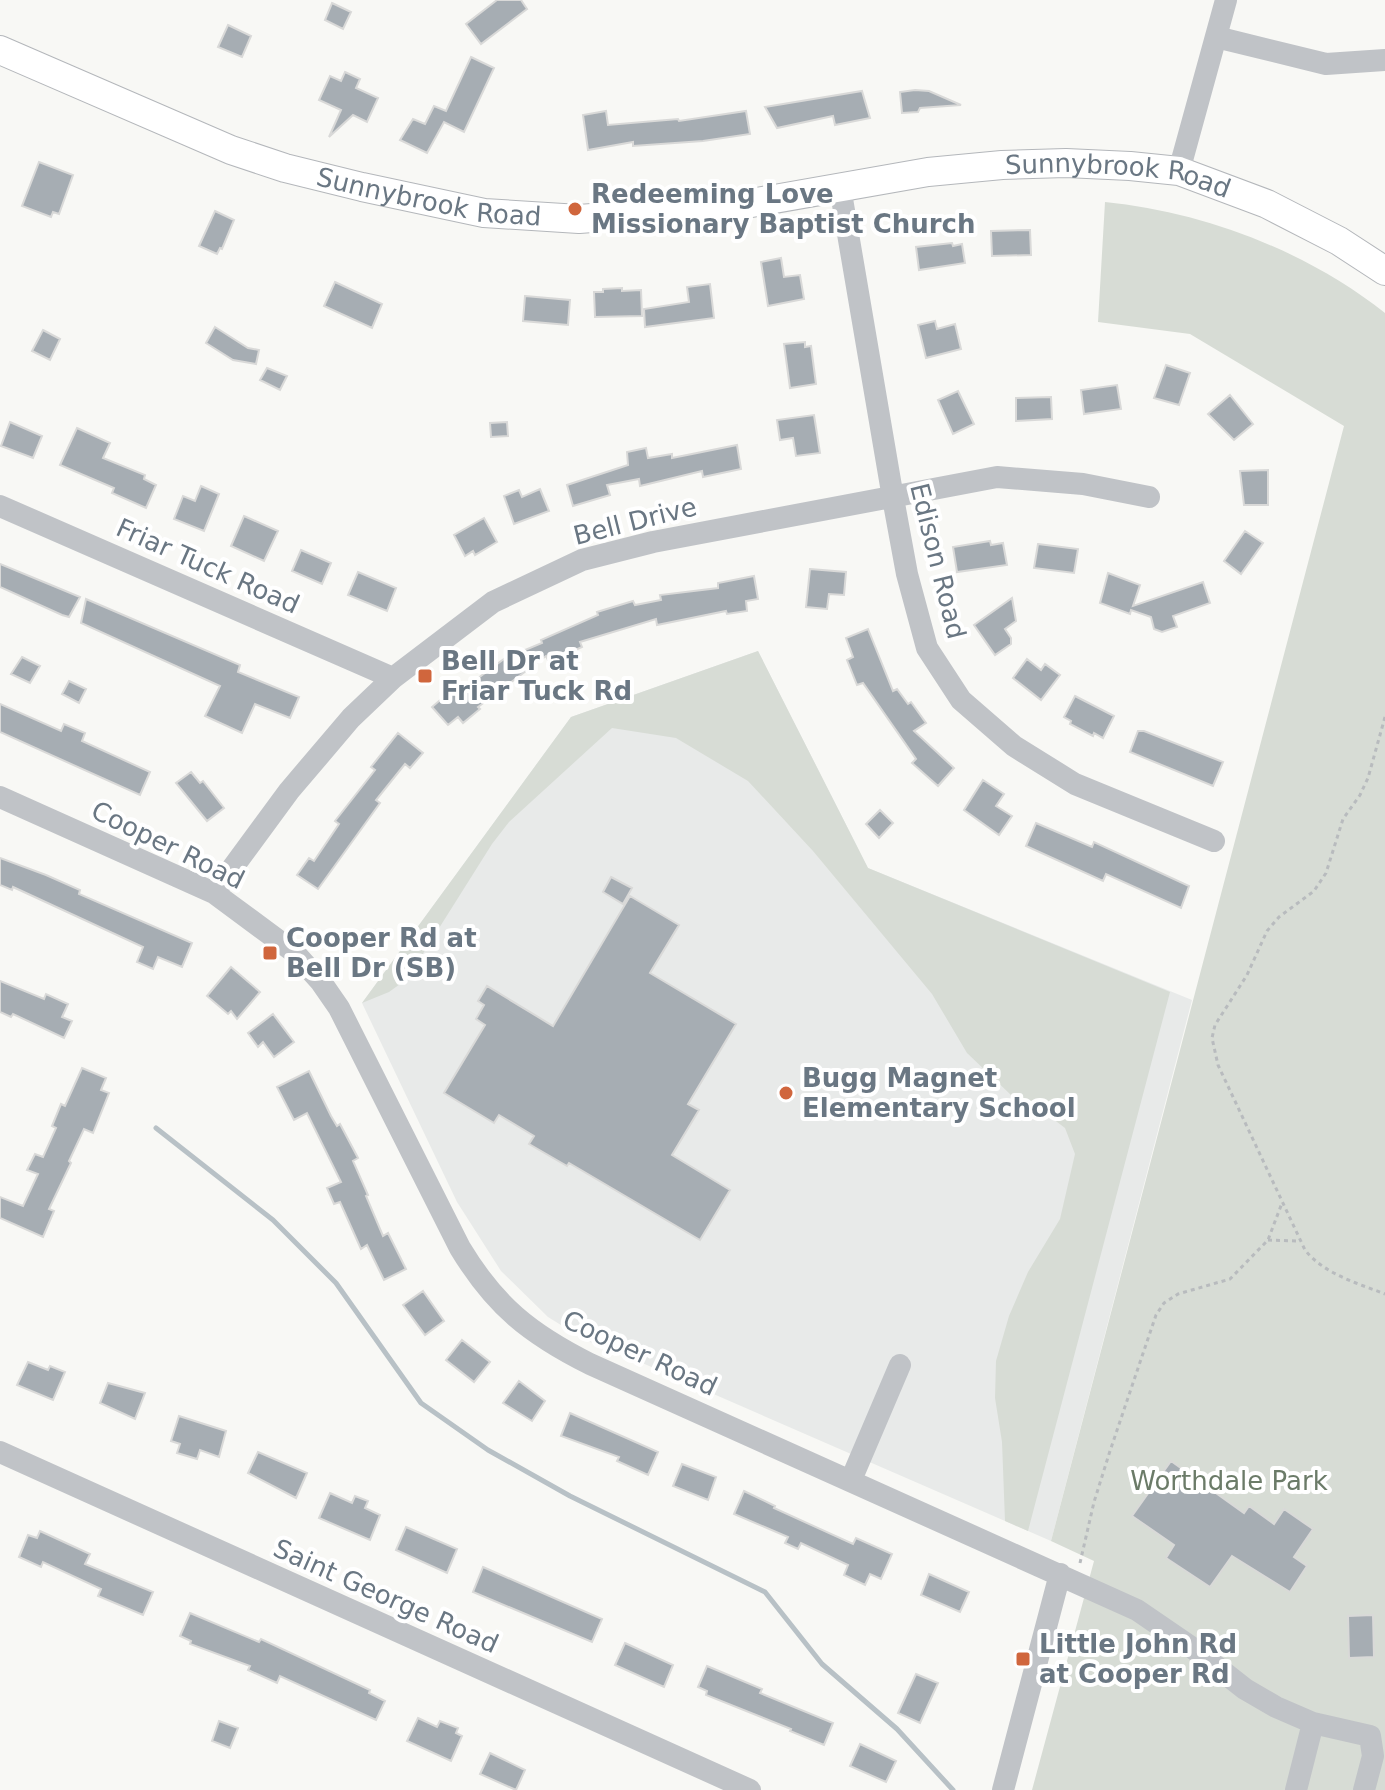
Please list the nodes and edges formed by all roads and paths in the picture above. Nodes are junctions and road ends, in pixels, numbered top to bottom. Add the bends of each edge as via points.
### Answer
1 (1226, 0) edge
2 (1216, 37) junction
3 (0, 50) edge
4 (1385, 60) edge
5 (1179, 171) junction
6 (840, 187) junction
7 (1385, 271) edge
8 (1149, 497) dead end
9 (893, 498) junction
10 (0, 506) edge
11 (393, 678) junction
12 (1385, 717) edge
13 (0, 797) edge
14 (1214, 841) dead end
15 (214, 893) junction
16 (1282, 1203) junction
17 (1268, 1240) junction
18 (1299, 1241) junction
19 (1385, 1294) edge
20 (900, 1365) dead end
21 (0, 1452) edge
22 (851, 1480) junction
23 (1070, 1570) junction
24 (1313, 1723) junction
25 (750, 1790) edge
26 (1003, 1790) edge
27 (1296, 1790) edge
28 (1364, 1790) edge

1 - 2 street
2 - 4 street via 1326,64
2 - 5 street
3 - 6 main road, Sunnybrook Road via 231,150 346,183 484,213 579,219 723,208
5 - 6 main road, Sunnybrook Road via 1066,163 1002,165
5 - 7 main road, Sunnybrook Road via 1267,204
6 - 9 street, Edison Road
8 - 9 street, Bell Drive via 1083,484 997,477
9 - 11 street, Bell Drive via 582,560 493,602
9 - 14 street, Edison Road via 927,648 961,700 1014,746 1075,784
10 - 11 street, Friar Tuck Road
11 - 15 street, Bell Drive via 298,781
12 - 16 path via 1368,778 1343,819 1326,873 1314,891 1267,931 1212,1038 1218,1065
13 - 15 street, Cooper Road
15 - 22 street, Cooper Road via 294,952 321,982 359,1044 460,1248 480,1281 510,1312 579,1359
16 - 17 path
16 - 18 path
17 - 18 path
17 - 23 path via 1230,1279 1178,1294 1156,1315
18 - 19 path via 1320,1265
20 - 22 street
21 - 25 street, Saint George Road
22 - 23 street, Cooper Road
23 - 24 street, Cooper Road via 1137,1610 1245,1689
23 - 26 street
24 - 27 street
24 - 28 street, Cooper Road via 1370,1736 1373,1756

